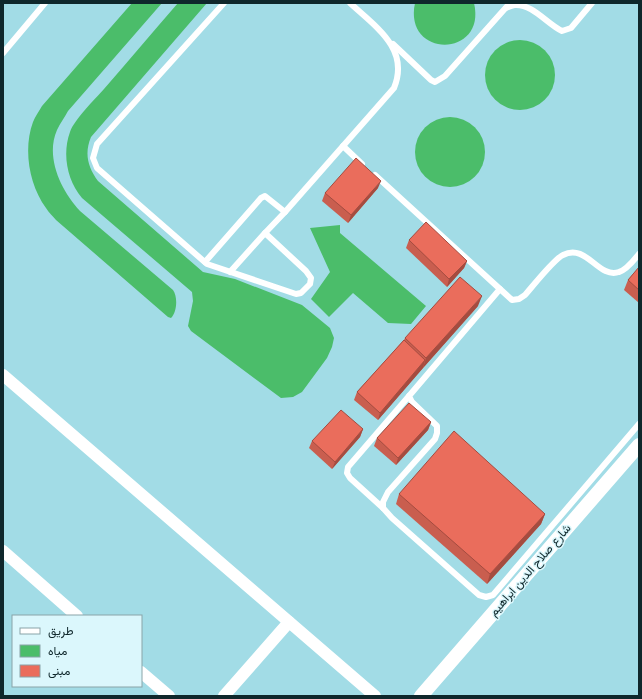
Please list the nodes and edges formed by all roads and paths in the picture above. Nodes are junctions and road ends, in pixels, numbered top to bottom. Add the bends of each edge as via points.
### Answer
1 (45, 3) edge
2 (224, 3) edge
3 (350, 3) edge
4 (510, 3) edge
5 (592, 3) edge
6 (504, 9) junction
7 (384, 35) junction
8 (3, 53) edge
9 (343, 146) junction
10 (366, 167) edge
11 (372, 173) edge
12 (285, 212) junction
13 (265, 233) junction
14 (639, 254) edge
15 (205, 262) junction
16 (230, 272) junction
17 (500, 289) junction
18 (3, 375) edge
19 (409, 396) junction
20 (639, 424) edge
21 (639, 445) edge
22 (383, 508) junction
23 (3, 551) edge
24 (76, 615) edge
25 (289, 622) junction
26 (142, 673) edge
27 (169, 696) edge
28 (224, 696) edge
29 (374, 696) edge
30 (421, 696) edge

1 - 8 lane
2 - 15 lane via 97,144 94,158 97,168
3 - 7 lane
4 - 6 lane
5 - 6 lane via 571,28 562,31 523,6 514,4
6 - 7 lane via 445,76 435,82
7 - 9 lane via 398,59 398,79 394,88
9 - 10 lane
9 - 12 lane
11 - 17 lane
12 - 13 lane
12 - 15 lane via 263,196
13 - 16 lane
13 - 16 lane via 306,271 310,278 307,289 296,294
14 - 17 lane via 619,272 611,273 603,270 587,256 574,252 563,255 556,261 522,298 512,300
15 - 16 lane
17 - 19 lane
18 - 25 street
19 - 22 lane via 437,426 437,433 435,439 388,492
19 - 22 lane via 348,467 347,473 350,478
20 - 22 lane via 493,595 479,595
21 - 30 street, شارع صلاح الدين ابراهيم
23 - 24 street
25 - 28 street
25 - 29 street
26 - 27 street

